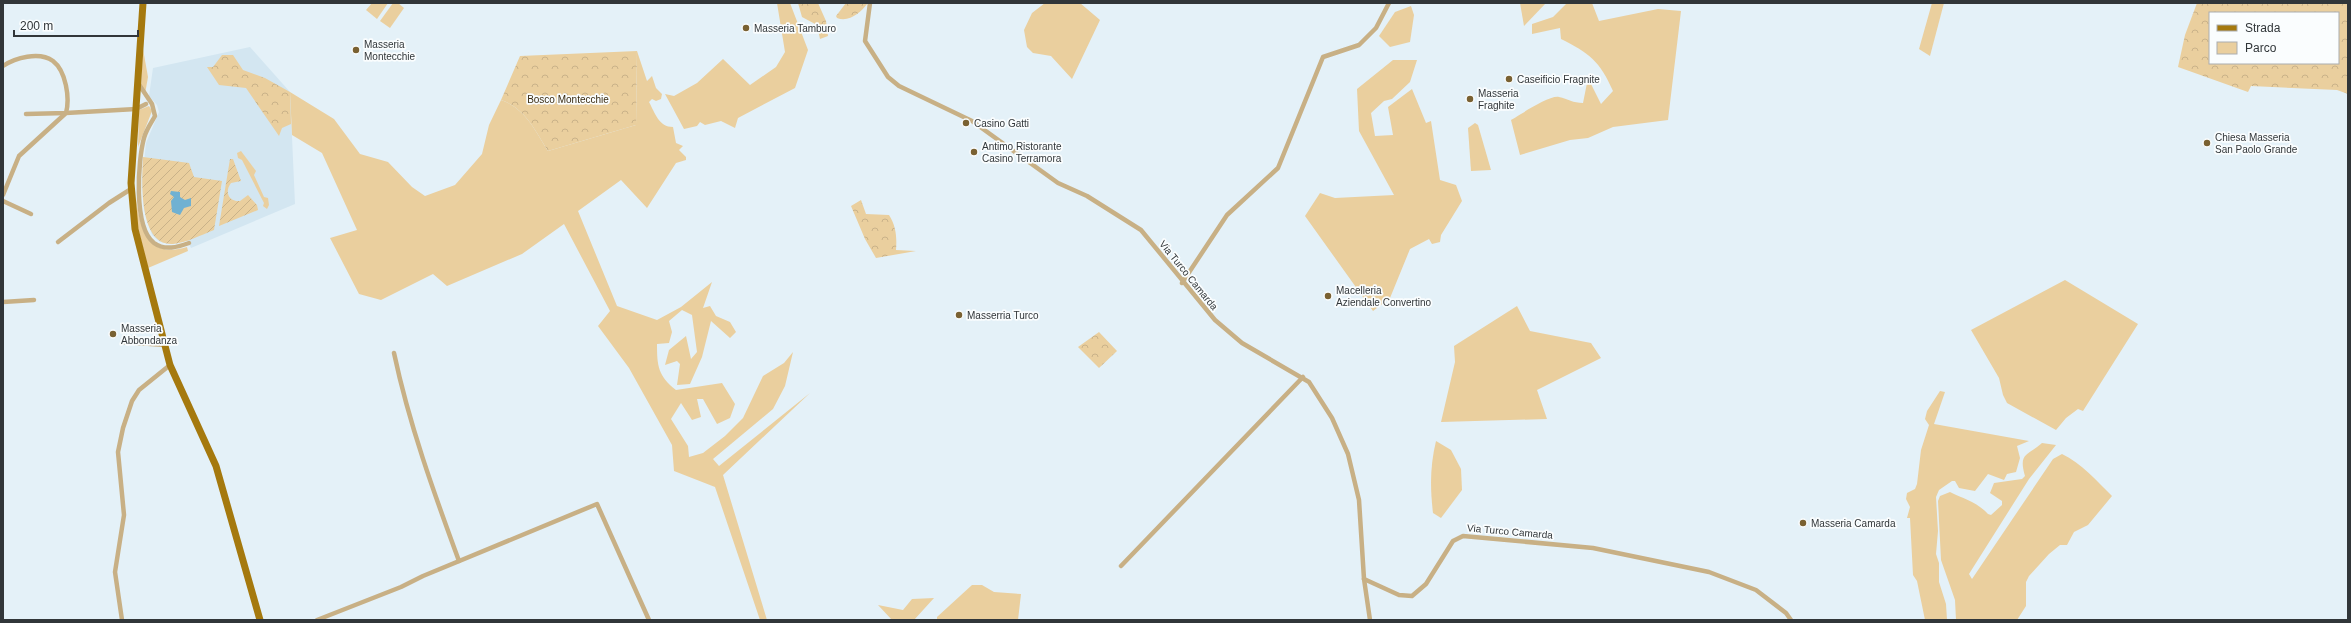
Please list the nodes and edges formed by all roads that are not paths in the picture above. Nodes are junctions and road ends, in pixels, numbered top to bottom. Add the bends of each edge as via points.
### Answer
1 (143, 3) edge
2 (870, 3) edge
3 (1389, 3) edge
4 (3, 66) edge
5 (138, 82) junction
6 (146, 96) junction
7 (137, 98) junction
8 (146, 104) junction
9 (152, 104) junction
10 (136, 108) junction
11 (66, 113) junction
12 (26, 114) dead end
13 (131, 189) junction
14 (3, 195) edge
15 (3, 201) edge
16 (31, 214) dead end
17 (58, 242) dead end
18 (189, 243) dead end
19 (1182, 283) junction
20 (34, 300) dead end
21 (3, 302) edge
22 (123, 342) dead end
23 (165, 345) junction
24 (394, 353) dead end
25 (170, 365) junction
26 (1303, 377) junction
27 (459, 561) junction
28 (1121, 566) dead end
29 (1364, 579) junction
30 (122, 620) edge
31 (260, 620) edge
32 (317, 620) edge
33 (649, 620) edge
34 (1370, 620) edge
35 (1791, 620) edge

1 - 5 main road
2 - 19 street, Via Turco Camarda via 865,41 892,82 972,121 1058,183 1087,196 1141,230
3 - 19 street via 1376,28 1359,45 1323,57 1278,168 1227,215
4 - 11 street via 14,59 40,57 55,62 69,100
5 - 6 street
5 - 7 main road
6 - 7 street
6 - 9 street
7 - 8 street
7 - 10 main road
8 - 9 street
8 - 10 street
9 - 18 street via 155,116 144,136 139,163 142,217 148,237 154,243 169,248
10 - 11 street
10 - 13 main road
11 - 12 street
11 - 14 street via 19,156
13 - 17 street
13 - 23 main road via 135,229
15 - 16 street
19 - 26 street, Via Turco Camarda via 1208,314 1242,343
20 - 21 street
22 - 23 street
23 - 25 main road
24 - 27 street via 403,398 414,424 428,477
25 - 30 street via 139,390 132,401 118,452 124,516 115,572
25 - 31 main road via 216,466
26 - 28 street
26 - 29 street, Via Turco Camarda via 1309,382 1332,418 1348,454 1359,500
27 - 32 street
27 - 33 street via 596,504
29 - 34 street
29 - 35 street, Via Turco Camarda via 1399,595 1412,596 1426,584 1453,541 1463,536 1593,548 1721,575 1756,590 1786,613

